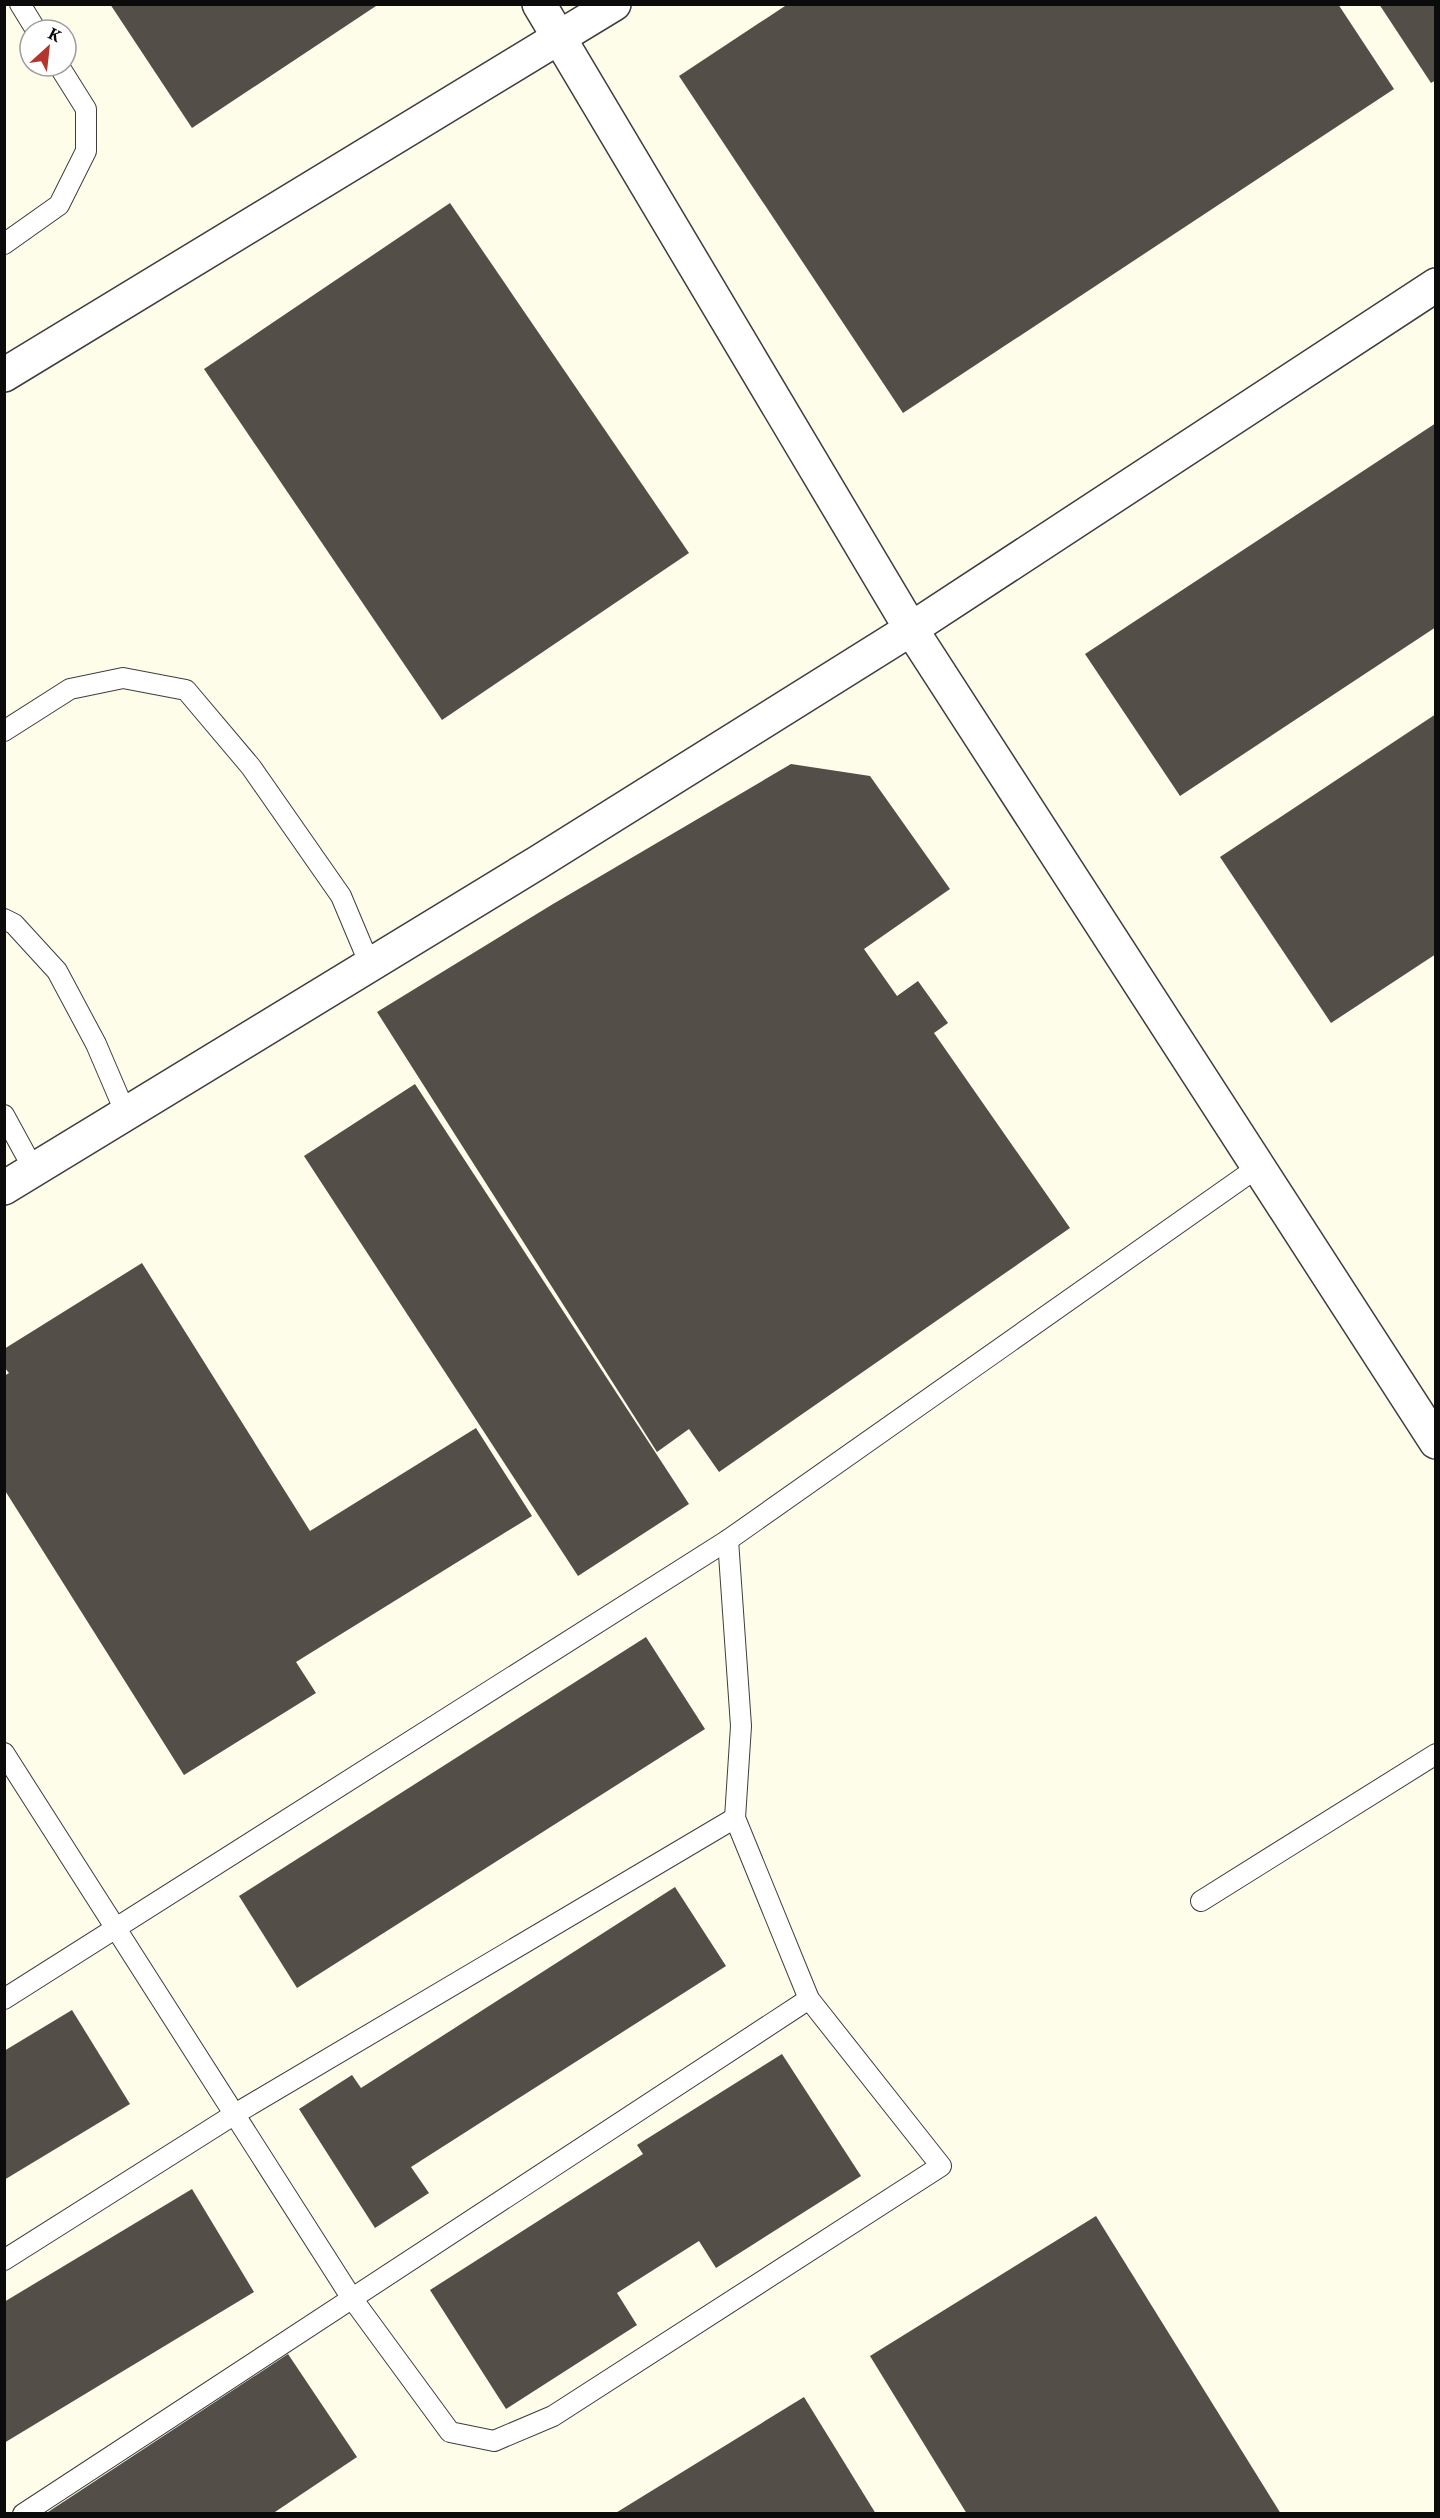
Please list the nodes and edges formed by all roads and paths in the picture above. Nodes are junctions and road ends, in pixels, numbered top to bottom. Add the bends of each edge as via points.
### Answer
1 (20, 4) edge
2 (539, 4) edge
3 (614, 4) edge
4 (29, 18) edge
5 (559, 38) junction
6 (67, 78) edge
7 (4, 244) edge
8 (1436, 285) edge
9 (4, 375) edge
10 (911, 628) junction
11 (4, 731) edge
12 (4, 919) edge
13 (370, 965) junction
14 (126, 1114) junction
15 (4, 1115) edge
16 (1258, 1167) junction
17 (34, 1170) junction
18 (4, 1188) edge
19 (1436, 1442) edge
20 (728, 1540) junction
21 (4, 1753) edge
22 (1436, 1754) edge
23 (735, 1818) junction
24 (1201, 1901) dead end
25 (115, 1929) junction
26 (4, 1999) edge
27 (809, 1999) junction
28 (235, 2114) junction
29 (4, 2260) edge
30 (351, 2297) junction
31 (23, 2514) edge

1 - 4 lane
2 - 5 street
3 - 5 street
5 - 9 street
5 - 10 street
6 - 7 lane via 86,109 86,151 58,206
8 - 10 street
10 - 13 street
10 - 16 street
11 - 13 lane via 69,689 123,678 186,690 251,767 341,896
12 - 14 lane via 14,924 57,971 96,1044
13 - 14 street
14 - 17 street
15 - 17 lane
16 - 19 street
16 - 20 lane
17 - 18 street
20 - 23 lane via 741,1726
20 - 25 lane
21 - 25 lane
22 - 24 lane
23 - 27 lane
23 - 28 lane
25 - 26 lane
25 - 28 lane
27 - 30 lane
27 - 30 lane via 941,2166 553,2416 494,2441 450,2432
28 - 29 lane
28 - 30 lane
30 - 31 lane

